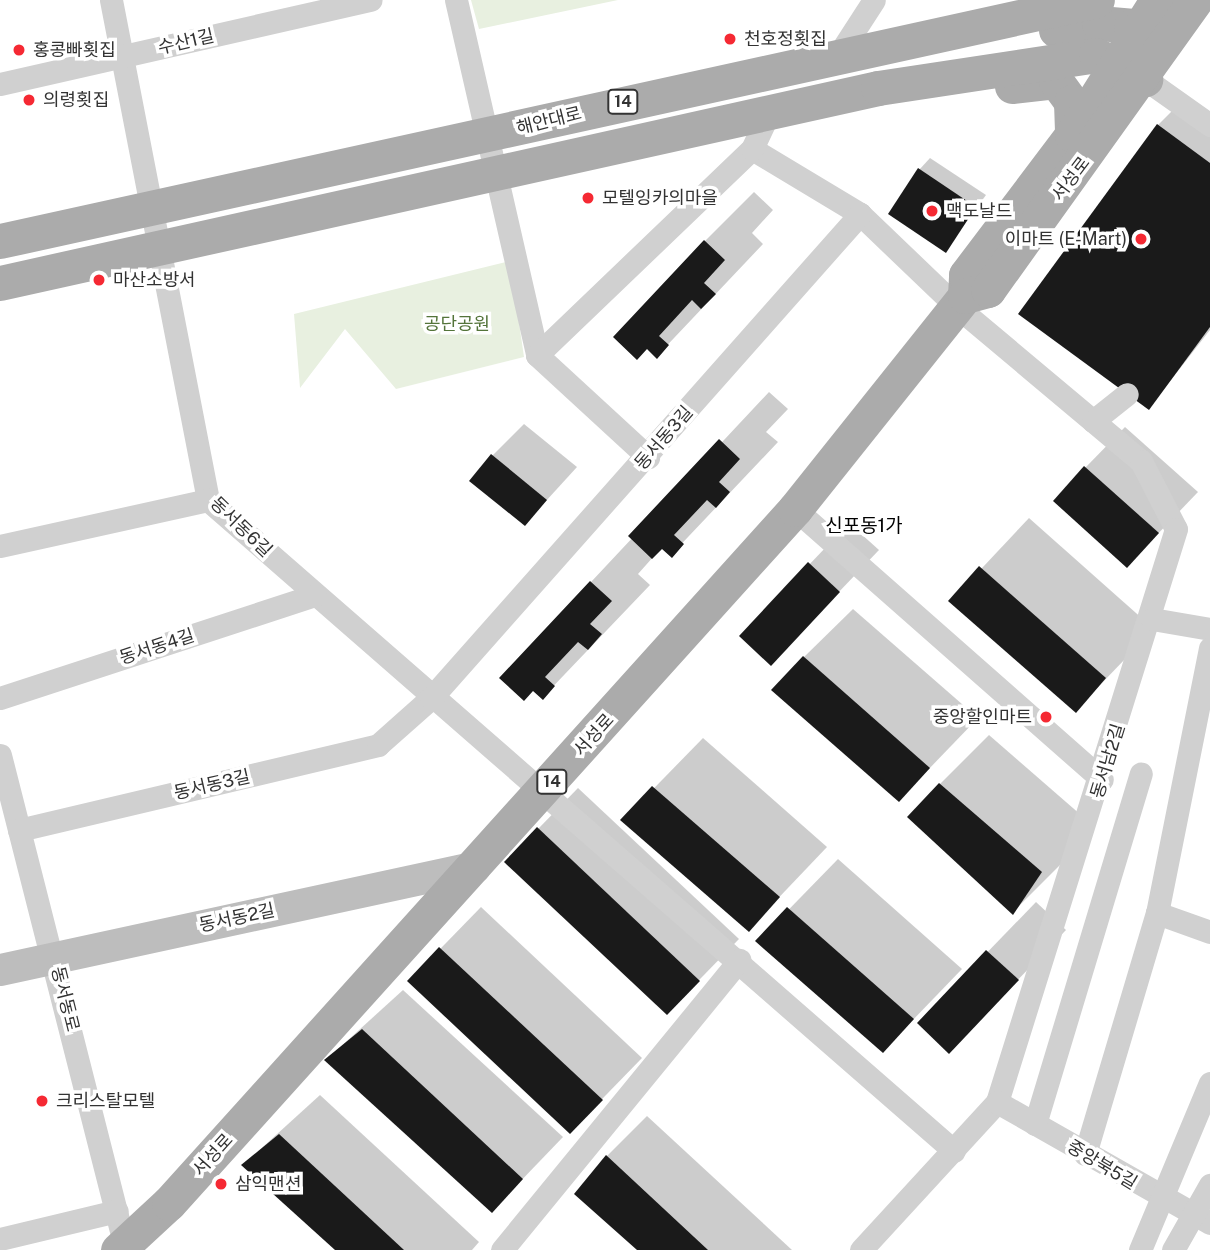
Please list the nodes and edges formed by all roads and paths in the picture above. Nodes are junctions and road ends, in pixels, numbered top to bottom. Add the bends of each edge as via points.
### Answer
1 (111, 0) edge
2 (371, 0) edge
3 (456, 0) edge
4 (874, 0) edge
5 (1097, 0) edge
6 (1157, 0) edge
7 (1196, 0) edge
8 (958, 28) junction
9 (1152, 39) junction
10 (839, 54) junction
11 (123, 57) junction
12 (1132, 70) junction
13 (0, 84) edge
14 (878, 88) junction
15 (768, 114) junction
16 (1210, 125) edge
17 (1072, 135) junction
18 (489, 136) junction
19 (752, 149) junction
20 (499, 176) junction
21 (151, 211) junction
22 (860, 214) junction
23 (0, 242) edge
24 (158, 248) junction
25 (0, 283) edge
26 (961, 301) junction
27 (537, 355) junction
28 (1127, 394) dead end
29 (1093, 421) junction
30 (648, 457) junction
31 (208, 500) junction
32 (795, 509) junction
33 (0, 546) edge
34 (315, 595) junction
35 (1152, 619) junction
36 (1210, 629) edge
37 (1210, 648) edge
38 (0, 698) edge
39 (431, 698) junction
40 (0, 755) edge
41 (1141, 774) dead end
42 (1102, 779) junction
43 (542, 792) junction
44 (19, 831) junction
45 (475, 867) junction
46 (1157, 914) junction
47 (1210, 932) edge
48 (55, 958) junction
49 (739, 960) junction
50 (0, 970) edge
51 (1210, 1083) edge
52 (997, 1102) junction
53 (1035, 1124) junction
54 (954, 1151) junction
55 (1084, 1154) junction
56 (1210, 1185) edge
57 (1162, 1201) junction
58 (1201, 1218) edge
59 (120, 1235) edge
60 (0, 1239) edge
61 (502, 1250) edge
62 (861, 1250) edge
63 (1140, 1250) edge
64 (1173, 1250) edge

1 - 11 street, 동서동6길
2 - 11 street, 수산1길
3 - 18 street
4 - 10 street
5 - 8 main road, 해안대로 / 14
6 - 9 main road, 14
7 - 9 main road, 14
8 - 9 main road via 1016,37 1100,23
8 - 10 main road, 해안대로 / 14
9 - 12 main road, 서성로 / 14
10 - 18 main road, 해안대로 / 14
11 - 13 street, 수산1길
11 - 21 street, 동서동6길
12 - 14 main road via 1066,56
12 - 16 street
12 - 17 main road, 서성로 / 14
12 - 26 main road, 서성로 / 14 via 988,290
14 - 15 main road
14 - 17 main road via 936,101 1056,81 1071,102
15 - 19 street
15 - 20 main road
17 - 26 main road, 서성로 / 14 via 966,275
18 - 20 street
18 - 21 main road, 해안대로 / 14
19 - 22 street
19 - 27 street
20 - 24 main road
20 - 27 street
21 - 23 main road, 해안대로
21 - 24 street, 동서동6길
22 - 26 street
22 - 30 street, 동서동3길
24 - 25 main road
24 - 31 street, 동서동6길
26 - 29 street, 동서남2길
26 - 32 main road, 서성로 / 14
27 - 30 street
28 - 29 street
29 - 35 street, 동서남2길 via 1141,461 1176,528
30 - 39 street, 동서동3길
31 - 33 street
31 - 34 street, 동서동6길
32 - 42 street
32 - 43 main road, 서성로 / 14
34 - 38 street, 동서동4길
34 - 39 street, 동서동6길
35 - 36 street
35 - 42 street, 동서남2길
37 - 46 street
39 - 43 street, 동서동6길
39 - 44 street, 동서동3길 via 378,746
40 - 44 street, 동서동로
41 - 53 street
42 - 52 street, 동서남2길
43 - 45 main road, 서성로 / 14
43 - 49 street, 동서동6길
44 - 48 street, 동서동로
45 - 48 main road, 동서동2길
45 - 59 main road, 서성로 / 14 via 169,1203
46 - 47 street
46 - 55 street
48 - 50 main road, 동서동2길
48 - 59 street, 동서동로
49 - 54 street, 동서동6길
49 - 61 street
51 - 57 street
52 - 53 street, 중앙북5길
52 - 54 street, 동서남2길
53 - 55 street, 중앙북5길
54 - 62 street, 동서남2길
55 - 57 street, 중앙북5길
56 - 58 street
57 - 58 street, 중앙북5길
57 - 63 street
58 - 64 street
59 - 60 street

